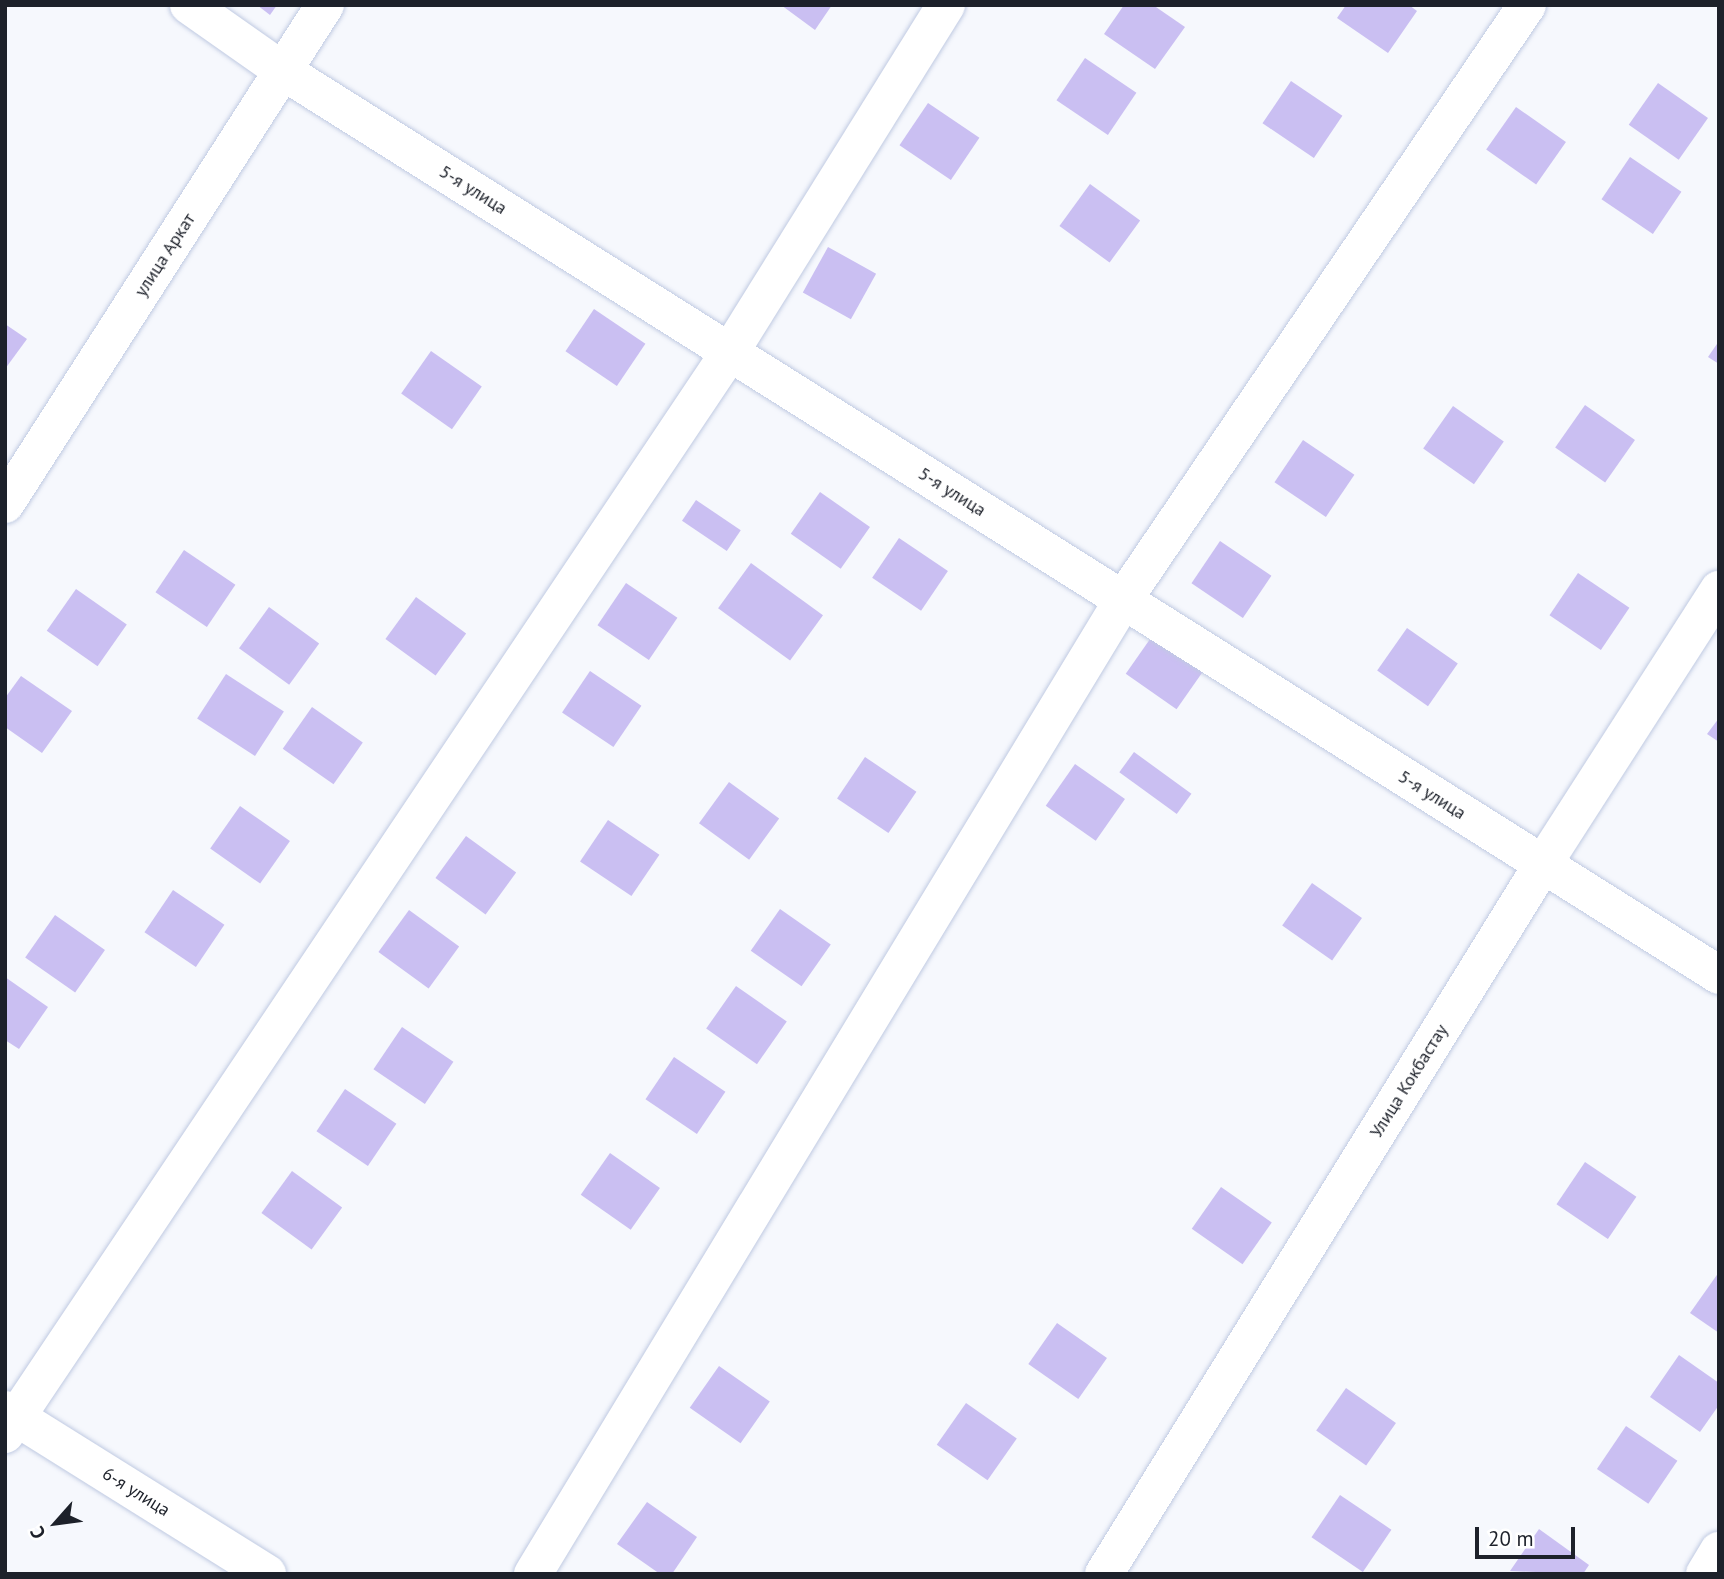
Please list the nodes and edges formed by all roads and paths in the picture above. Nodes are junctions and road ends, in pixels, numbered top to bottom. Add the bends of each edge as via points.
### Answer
1 (189, 5) edge
2 (325, 5) edge
3 (946, 5) edge
4 (1527, 5) edge
5 (283, 71) junction
6 (730, 352) junction
7 (5, 504) edge
8 (1719, 590) edge
9 (1123, 600) junction
10 (1543, 864) junction
11 (1719, 975) edge
12 (9, 1420) edge
13 (1719, 1551) edge
14 (267, 1574) edge
15 (533, 1574) edge
16 (1104, 1574) edge
17 (1705, 1574) edge

1 - 5 street, 5-я улица
2 - 5 street, улица Аркат
3 - 6 street
4 - 9 street
5 - 6 street, 5-я улица
5 - 7 street, улица Аркат
6 - 9 street, 5-я улица
6 - 12 street
8 - 10 street, Улица Кокбастау
9 - 10 street, 5-я улица
9 - 15 street
10 - 11 street, 5-я улица
10 - 16 street, Улица Кокбастау
12 - 14 street, 6-я улица
13 - 17 street

